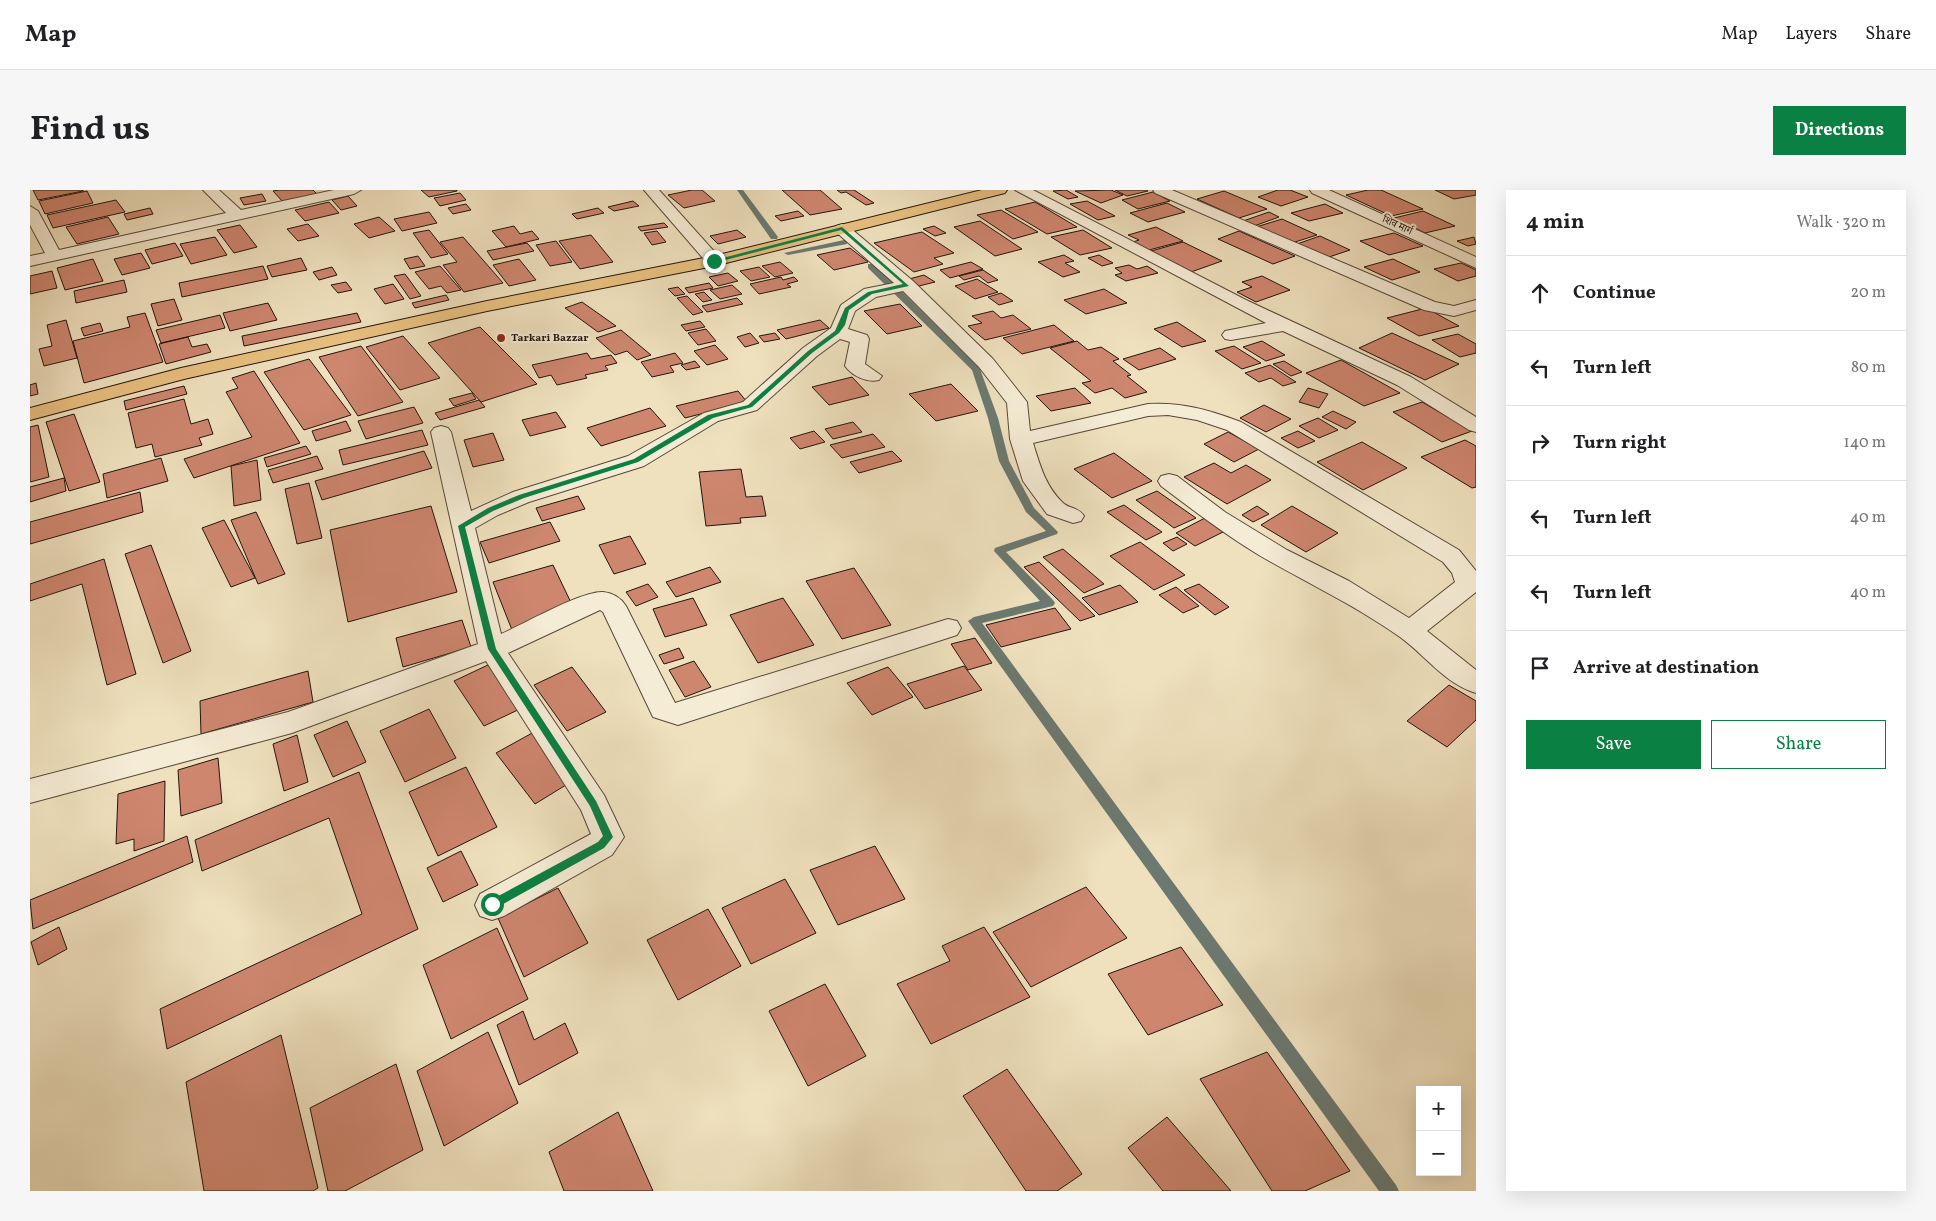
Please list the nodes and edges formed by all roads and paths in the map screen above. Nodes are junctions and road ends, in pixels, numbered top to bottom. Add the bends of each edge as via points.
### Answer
1 (210, 190) edge
2 (354, 190) edge
3 (650, 190) edge
4 (1000, 190) edge
5 (1022, 190) edge
6 (1160, 190) edge
7 (1317, 190) edge
8 (30, 211) edge
9 (238, 215) junction
10 (842, 229) junction
11 (54, 255) junction
12 (30, 261) edge
13 (714, 261) junction
14 (1476, 263) edge
15 (906, 285) junction
16 (1476, 305) edge
17 (1285, 325) junction
18 (837, 332) junction
19 (1231, 335) dead end
20 (872, 376) dead end
21 (30, 414) edge
22 (1476, 426) edge
23 (440, 432) dead end
24 (1020, 439) junction
25 (1169, 482) dead end
26 (1073, 516) dead end
27 (462, 526) junction
28 (948, 628) dead end
29 (1410, 630) junction
30 (492, 649) junction
31 (1476, 683) edge
32 (30, 790) edge
33 (492, 904) dead end

1 - 9 street
2 - 9 street
3 - 13 street
4 - 10 main road
5 - 17 street
6 - 16 street via 1430,306 1454,310
7 - 14 street, शिव मार्ग
8 - 11 street
9 - 11 street
10 - 13 main road
10 - 15 street
11 - 12 street
13 - 21 main road via 487,306 190,372
15 - 18 street via 870,293 846,309
15 - 24 street via 986,363 1017,402
17 - 19 street
17 - 22 street via 1404,381
18 - 20 street via 860,338 855,366
18 - 27 street via 750,406 711,417 636,461 521,496
23 - 27 street
24 - 26 street via 1034,481 1055,509
24 - 29 street via 1148,410 1184,411 1234,426 1451,556 1464,571 1468,585
25 - 29 street via 1279,556 1340,587
27 - 30 street
28 - 30 street via 678,714 663,709 613,606 604,602 594,602
29 - 31 street
30 - 32 street via 292,722
30 - 33 street via 593,804 608,837 601,845

